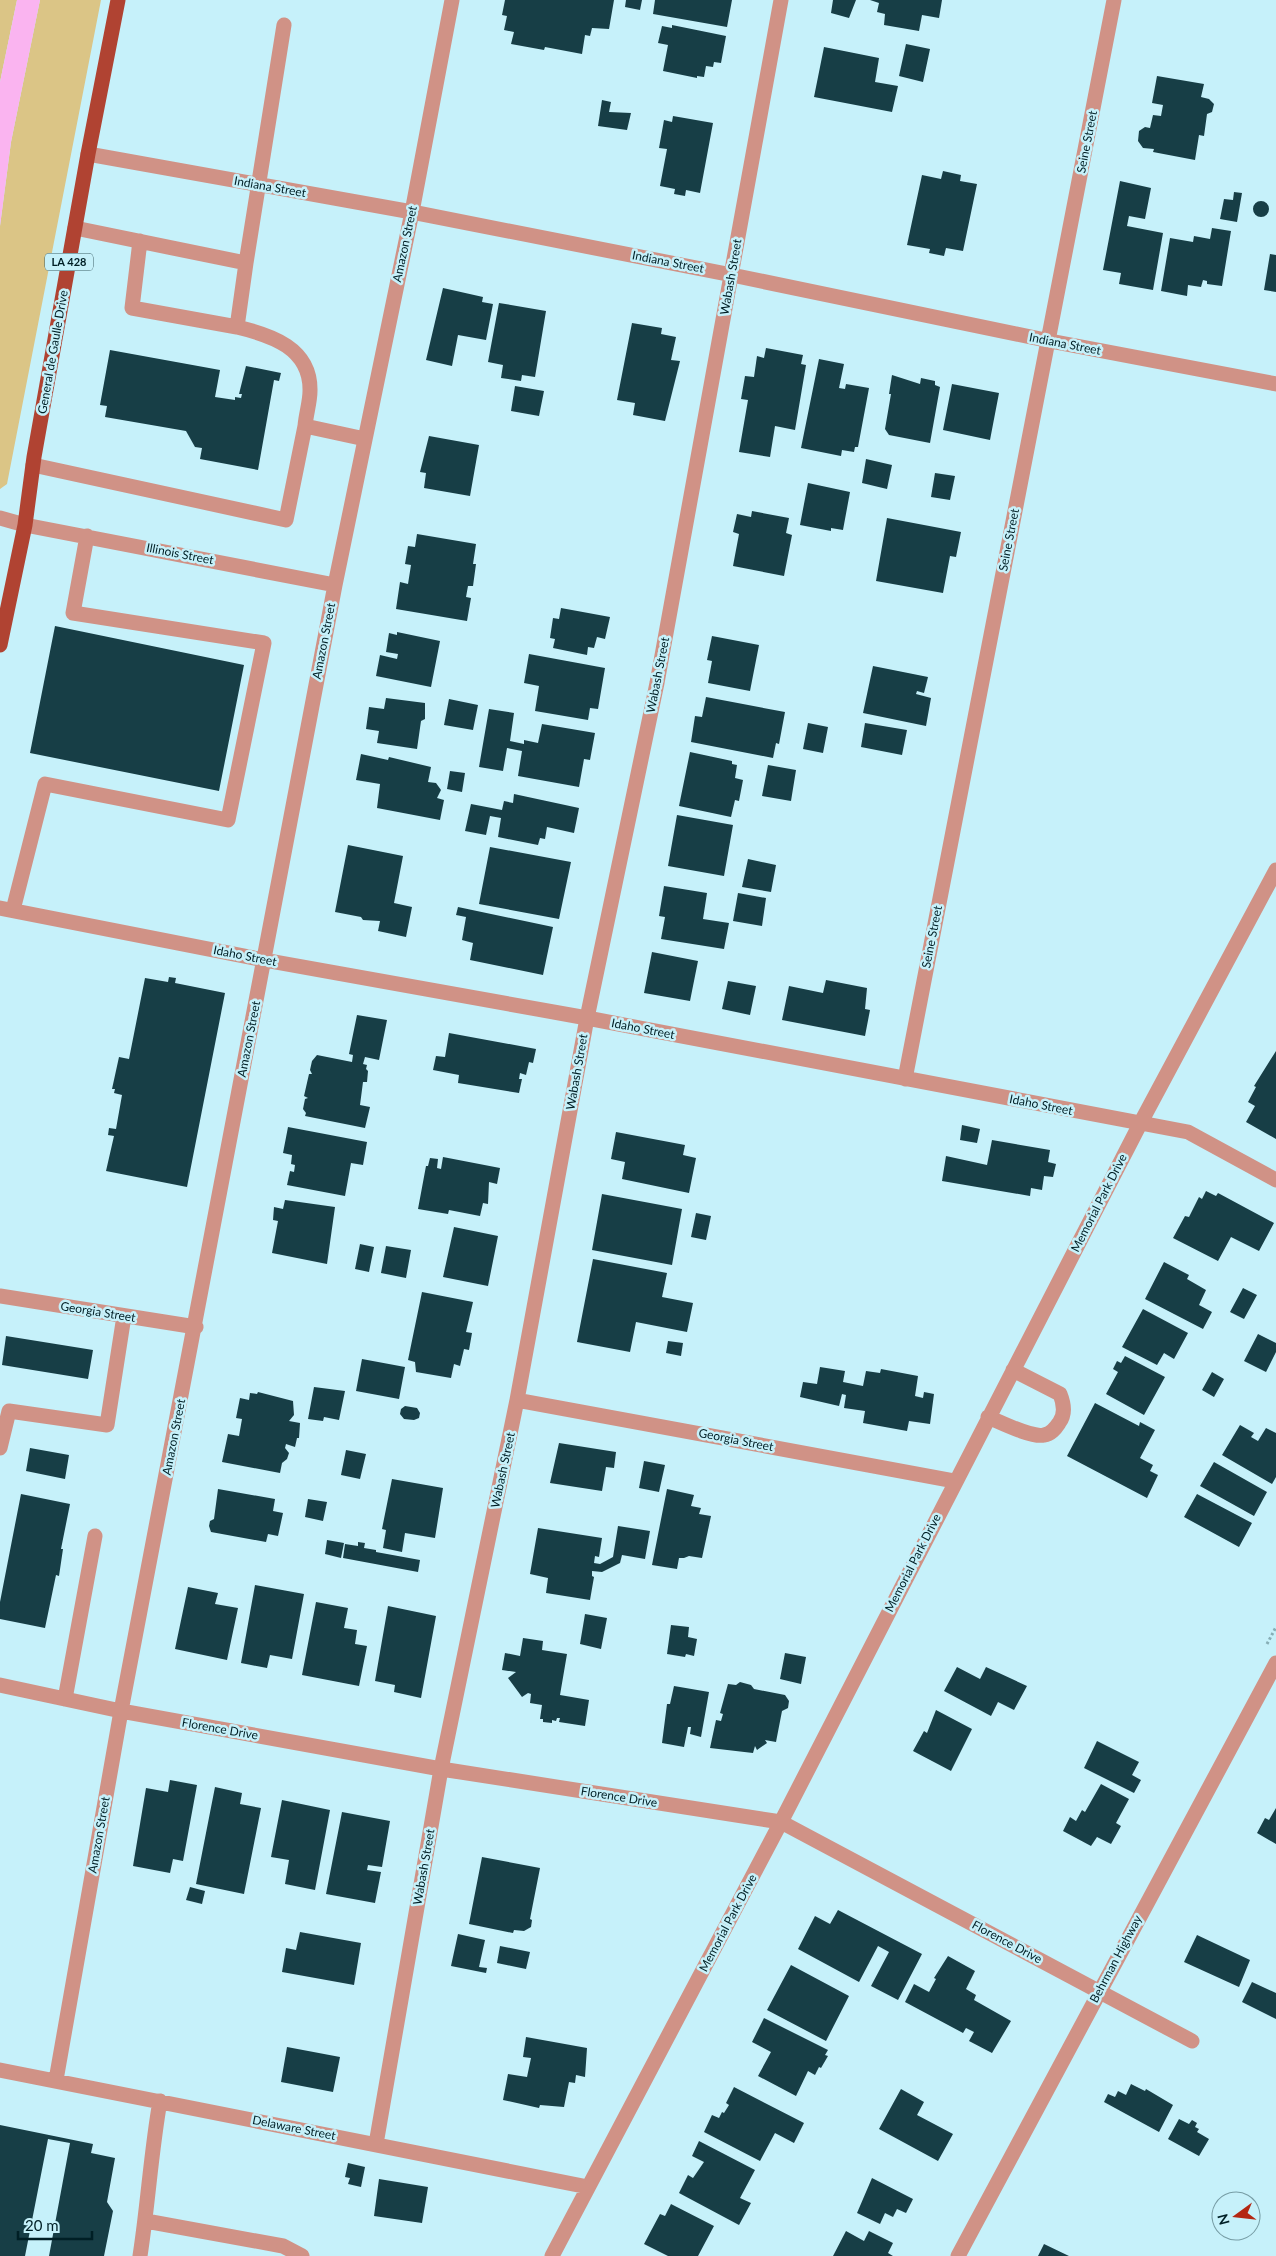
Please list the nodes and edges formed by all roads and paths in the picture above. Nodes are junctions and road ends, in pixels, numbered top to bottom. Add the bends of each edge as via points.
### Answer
1 (118, 0) edge
2 (452, 0) edge
3 (781, 0) edge
4 (1114, 0) edge
5 (284, 25) dead end
6 (88, 154) junction
7 (259, 186) junction
8 (412, 212) junction
9 (75, 228) junction
10 (140, 241) junction
11 (246, 263) junction
12 (732, 274) junction
13 (237, 327) junction
14 (1050, 341) junction
15 (1276, 384) edge
16 (305, 426) junction
17 (365, 439) junction
18 (33, 465) junction
19 (0, 518) edge
20 (25, 525) junction
21 (87, 536) junction
22 (335, 585) junction
23 (0, 645) edge
24 (1276, 870) edge
25 (7, 909) edge
26 (264, 960) junction
27 (587, 1018) junction
28 (905, 1079) junction
29 (1140, 1124) junction
30 (1276, 1180) edge
31 (0, 1296) edge
32 (124, 1316) junction
33 (196, 1327) junction
34 (1013, 1370) junction
35 (517, 1400) junction
36 (988, 1417) junction
37 (0, 1448) edge
38 (955, 1481) junction
39 (95, 1536) dead end
40 (1276, 1663) edge
41 (0, 1685) edge
42 (65, 1699) junction
43 (122, 1711) junction
44 (441, 1769) junction
45 (781, 1822) junction
46 (1099, 1991) junction
47 (1192, 2041) dead end
48 (0, 2070) edge
49 (56, 2080) junction
50 (160, 2101) junction
51 (376, 2144) junction
52 (588, 2187) junction
53 (146, 2221) junction
54 (140, 2256) edge
55 (302, 2256) edge
56 (552, 2256) edge
57 (958, 2256) edge

1 - 6 main road, General de Gaulle Drive / LA 428
2 - 8 street, Amazon Street
3 - 12 street, Wabash Street
4 - 14 street, Seine Street
5 - 7 street
6 - 7 street, Indiana Street
6 - 9 main road, General de Gaulle Drive / LA 428
7 - 8 street, Indiana Street
7 - 11 street
8 - 12 street, Indiana Street
8 - 17 street, Amazon Street
9 - 10 street
9 - 18 main road, General de Gaulle Drive / LA 428
10 - 11 street
10 - 13 street via 132,308
11 - 13 street
12 - 14 street, Indiana Street
12 - 27 street, Wabash Street via 657,683
13 - 16 street via 267,334 294,351 305,365 310,390
14 - 15 street, Indiana Street
14 - 28 street, Seine Street via 968,744
16 - 17 street
16 - 18 street via 286,520
17 - 22 street, Amazon Street
18 - 20 main road, General de Gaulle Drive / LA 428
19 - 20 street, Illinois Street
20 - 21 street, Illinois Street
20 - 23 main road, General de Gaulle Drive / LA 428
21 - 22 street, Illinois Street
21 - 25 street via 73,613 264,643 228,820 45,784
22 - 26 street, Amazon Street
24 - 29 street, Memorial Park Drive
25 - 26 street, Idaho Street
26 - 27 street, Idaho Street
26 - 33 street, Amazon Street
27 - 28 street, Idaho Street
27 - 35 street, Wabash Street
28 - 29 street, Idaho Street
29 - 30 street, Idaho Street via 1188,1132
29 - 34 street, Memorial Park Drive
31 - 32 street, Georgia Street
32 - 33 street, Georgia Street
32 - 37 street via 106,1425 9,1411
33 - 43 street, Amazon Street
34 - 36 street, Memorial Park Drive
34 - 36 street via 1060,1394 1065,1406 1062,1420 1043,1436
35 - 38 street, Georgia Street
35 - 44 street, Wabash Street
36 - 38 street, Memorial Park Drive
38 - 45 street, Memorial Park Drive
39 - 42 street
40 - 46 street, Behrman Highway
41 - 42 street, Florence Drive
42 - 43 street, Florence Drive
43 - 44 street, Florence Drive
43 - 49 street, Amazon Street
44 - 45 street, Florence Drive
44 - 51 street, Wabash Street
45 - 46 street, Florence Drive
45 - 52 street, Memorial Park Drive
46 - 47 street, Florence Drive
46 - 57 street, Behrman Highway
48 - 49 street, Delaware Street
49 - 50 street, Delaware Street
50 - 51 street, Delaware Street
50 - 53 street via 152,2147
51 - 52 street, Delaware Street
52 - 56 street, Memorial Park Drive
53 - 54 street
53 - 55 street via 283,2246

